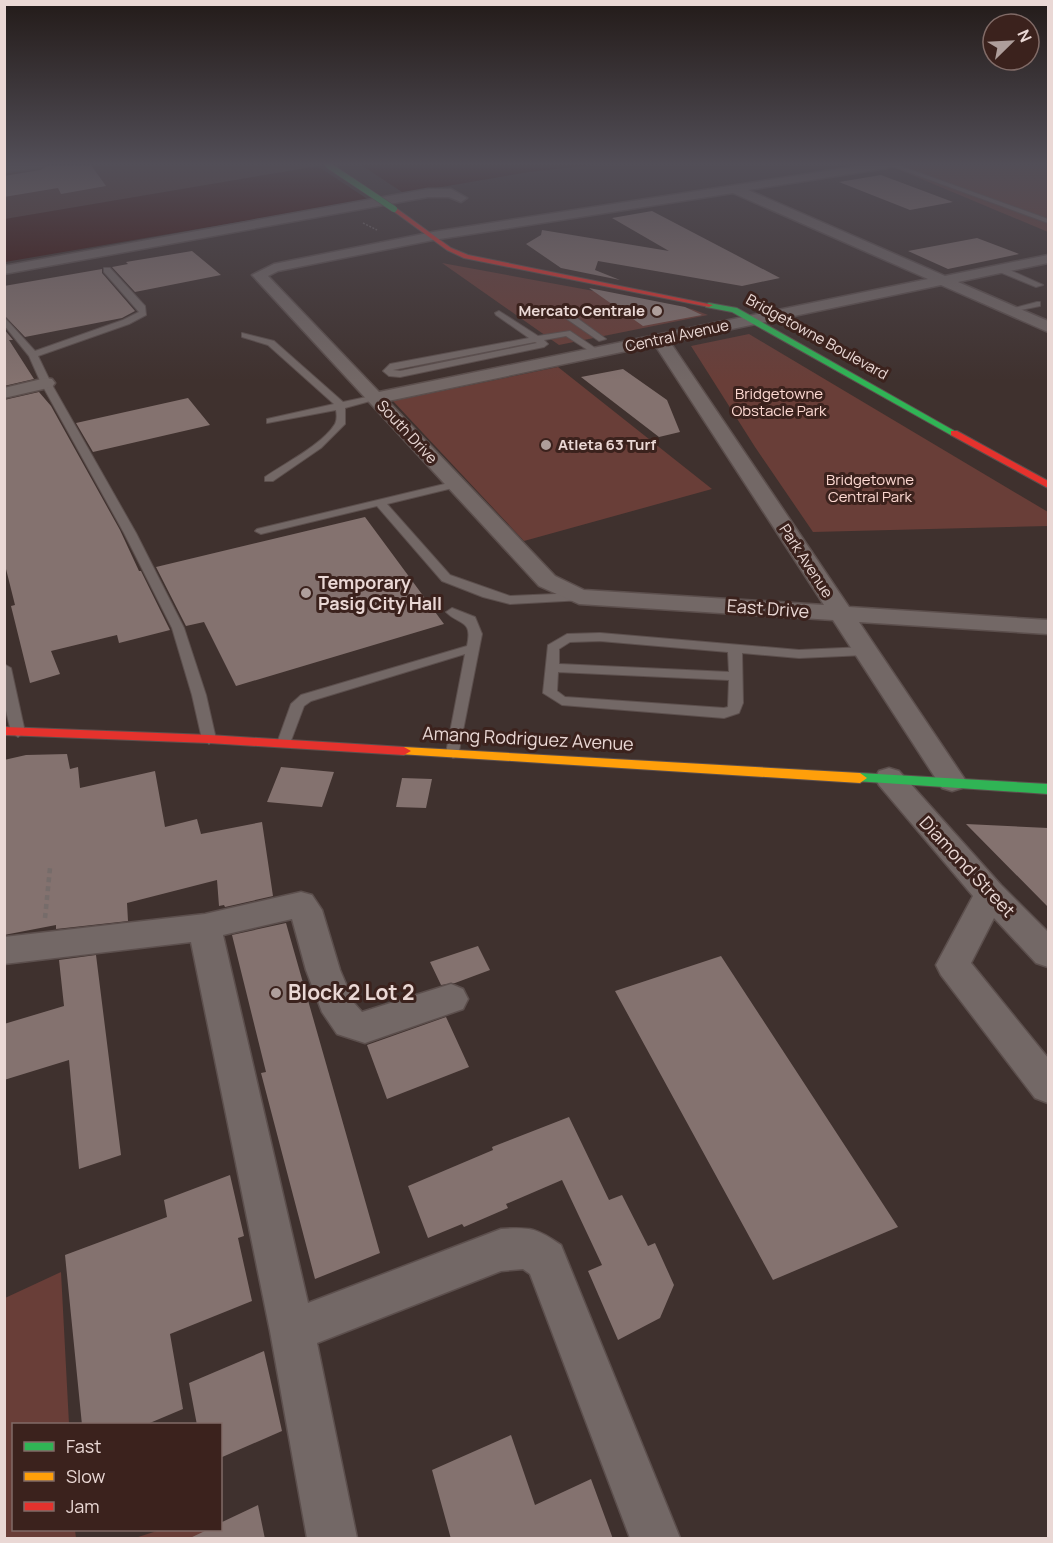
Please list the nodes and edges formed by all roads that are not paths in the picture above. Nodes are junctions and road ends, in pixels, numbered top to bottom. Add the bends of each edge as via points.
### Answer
1 (186, 237) edge
2 (428, 237) edge
3 (434, 237) edge
4 (457, 237) edge
5 (851, 237) edge
6 (1048, 259) edge
7 (1000, 269) junction
8 (4, 270) edge
9 (107, 270) dead end
10 (944, 281) junction
11 (1039, 285) dead end
12 (1024, 298) dead end
13 (1037, 304) junction
14 (1048, 308) edge
15 (752, 309) junction
16 (1011, 310) junction
17 (499, 313) dead end
18 (567, 315) dead end
19 (777, 315) junction
20 (4, 319) edge
21 (795, 325) dead end
22 (1048, 327) edge
23 (586, 328) junction
24 (567, 333) junction
25 (245, 335) dead end
26 (537, 338) junction
27 (660, 340) junction
28 (600, 346) junction
29 (33, 355) junction
30 (46, 383) junction
31 (4, 393) edge
32 (376, 398) junction
33 (340, 405) junction
34 (270, 421) dead end
35 (270, 479) dead end
36 (457, 484) junction
37 (1048, 485) edge
38 (380, 503) junction
39 (261, 531) dead end
40 (570, 594) junction
41 (452, 612) dead end
42 (841, 614) junction
43 (1048, 627) edge
44 (473, 648) junction
45 (735, 648) junction
46 (865, 651) junction
47 (4, 668) edge
48 (552, 668) junction
49 (736, 676) junction
50 (11, 731) edge
51 (209, 739) junction
52 (284, 743) junction
53 (453, 753) junction
54 (889, 778) junction
55 (952, 782) junction
56 (1048, 789) edge
57 (990, 894) junction
58 (205, 927) junction
59 (4, 951) edge
60 (1048, 953) edge
61 (451, 999) dead end
62 (1048, 1086) edge
63 (292, 1331) junction
64 (332, 1539) edge
65 (655, 1539) edge

1 - 8 street
2 - 32 street, South Drive via 259,275
3 - 15 street, Bridgetowne Boulevard via 456,253 478,261
4 - 15 street, Bridgetowne Boulevard via 496,255 725,295
5 - 10 street
6 - 7 street, Central Avenue
7 - 10 street, Central Avenue
7 - 11 lane
9 - 29 lane via 143,313
10 - 16 street
10 - 19 street, Central Avenue
12 - 13 lane
13 - 14 lane
13 - 16 lane
15 - 19 street, Central Avenue
15 - 27 street, Central Avenue
15 - 37 street, Bridgetowne Boulevard
16 - 22 street
17 - 26 lane
18 - 23 lane
19 - 21 street, Bridgetowne Boulevard
20 - 29 lane
23 - 24 lane
23 - 28 lane
24 - 26 lane
24 - 28 lane
25 - 33 lane via 271,343
26 - 26 lane via 390,367 388,371 400,374 544,344
27 - 28 street, Central Avenue
27 - 42 street, Park Avenue
28 - 32 street, Central Avenue
29 - 30 lane
30 - 31 street
30 - 51 lane via 130,533 177,628
32 - 33 lane
32 - 36 street, South Drive
33 - 34 lane
33 - 35 lane via 339,424
36 - 38 lane
36 - 40 street, South Drive via 547,581
38 - 39 lane
38 - 40 lane via 446,578 510,600
40 - 42 street, East Drive
41 - 44 lane via 470,620 476,634
42 - 43 street, East Drive
42 - 46 street, Park Avenue
44 - 52 lane via 306,698 298,704
44 - 53 lane
45 - 46 lane via 799,654
45 - 48 lane via 567,638 553,648
45 - 49 lane
46 - 55 street, Park Avenue
47 - 50 lane
48 - 49 lane
48 - 49 lane via 550,693 562,701 724,713 734,710
50 - 51 street, Amang Rodriguez Avenue
51 - 52 street, Amang Rodriguez Avenue
52 - 53 street, Amang Rodriguez Avenue
53 - 54 street, Amang Rodriguez Avenue
54 - 55 street, Amang Rodriguez Avenue
54 - 57 street, Diamond Street
55 - 56 street, Amang Rodriguez Avenue
57 - 60 street, Diamond Street
57 - 62 street via 953,965
58 - 59 street
58 - 61 street via 301,904 340,1012 350,1023 365,1028
58 - 63 street
63 - 64 street
63 - 65 street via 501,1250 528,1248 546,1260

